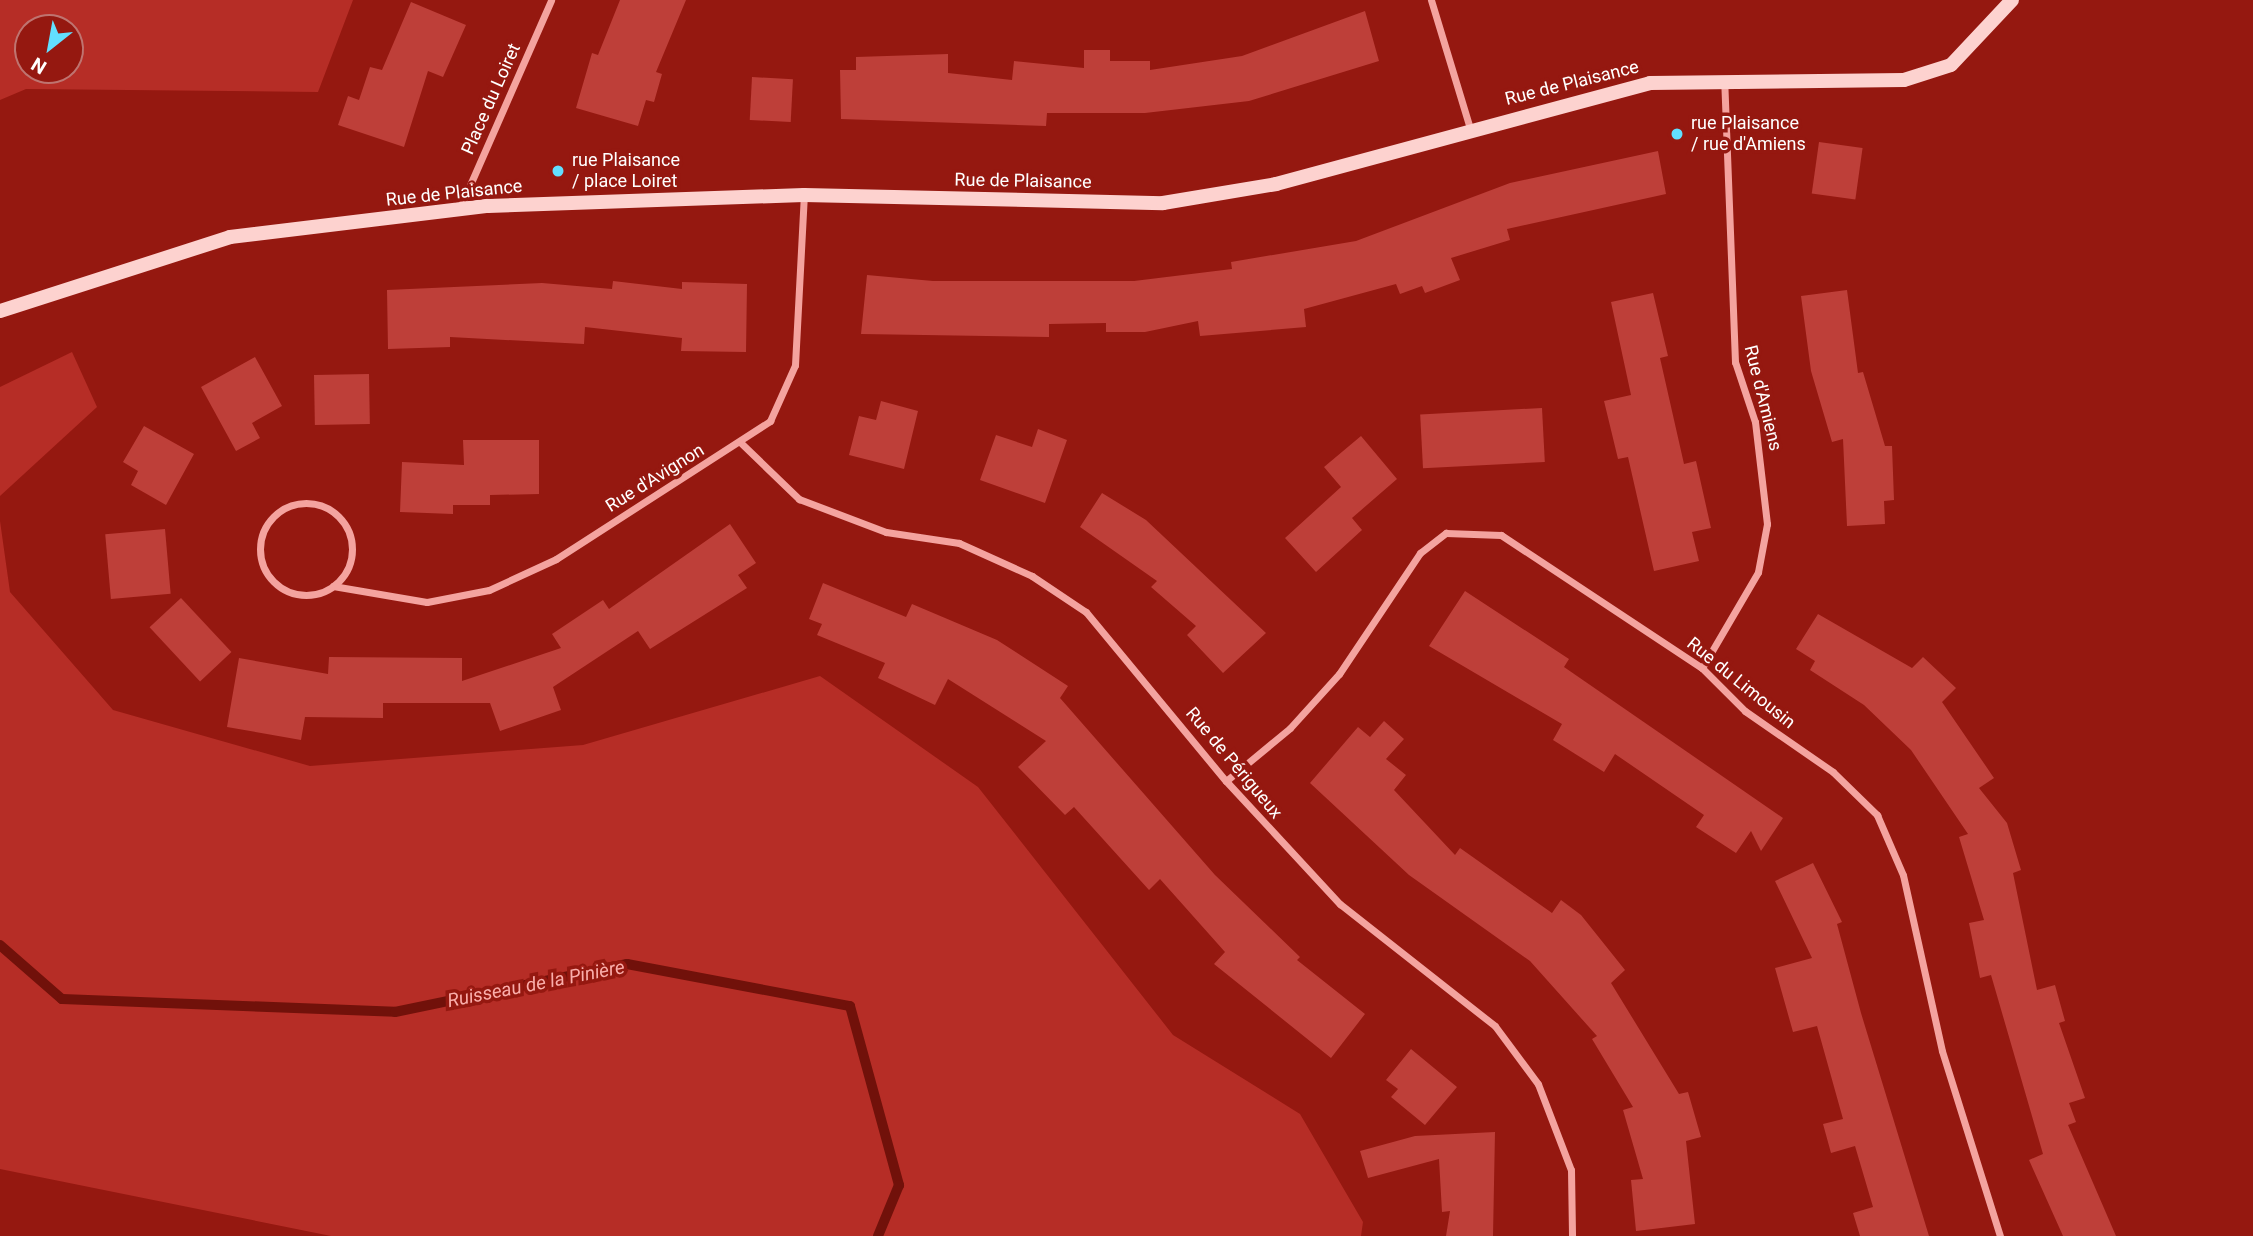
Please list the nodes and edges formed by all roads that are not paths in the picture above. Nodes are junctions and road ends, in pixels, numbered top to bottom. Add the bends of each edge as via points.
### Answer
1 (551, 0) edge
2 (1431, 0) edge
3 (2012, 0) edge
4 (1724, 78) junction
5 (1469, 128) junction
6 (804, 194) junction
7 (458, 211) junction
8 (0, 311) edge
9 (741, 443) junction
10 (333, 586) junction
11 (1702, 668) junction
12 (1226, 781) junction
13 (1572, 1236) edge
14 (2000, 1236) edge

1 - 7 street, Place du Loiret
2 - 5 street
3 - 4 street, Rue de Plaisance via 1951,65 1904,80
4 - 5 street, Rue de Plaisance via 1650,83
4 - 11 street, Rue d'Amiens via 1735,362 1755,422 1767,524 1758,572
5 - 6 street, Rue de Plaisance via 1276,184 1163,203
6 - 7 street, Rue de Plaisance
6 - 9 street, Rue d'Avignon via 795,365 784,401
7 - 8 street, Rue de Plaisance via 230,236
9 - 10 street, Rue d'Avignon via 556,559 489,590 427,602
9 - 12 street, Rue de Périgueux via 799,499 845,521 959,543 1032,576 1086,612
10 - 10 street, Rue d'Avignon via 350,561 352,545 339,517 312,503 282,509 261,538 267,574 298,594
11 - 12 street, Rue du Limousin via 1501,535 1446,533 1420,553 1339,674 1290,728
11 - 14 street, Rue du Limousin via 1745,711 1833,772 1877,815 1903,875 1942,1051
12 - 13 street, Rue de Périgueux via 1340,904 1496,1026 1538,1084 1571,1170

